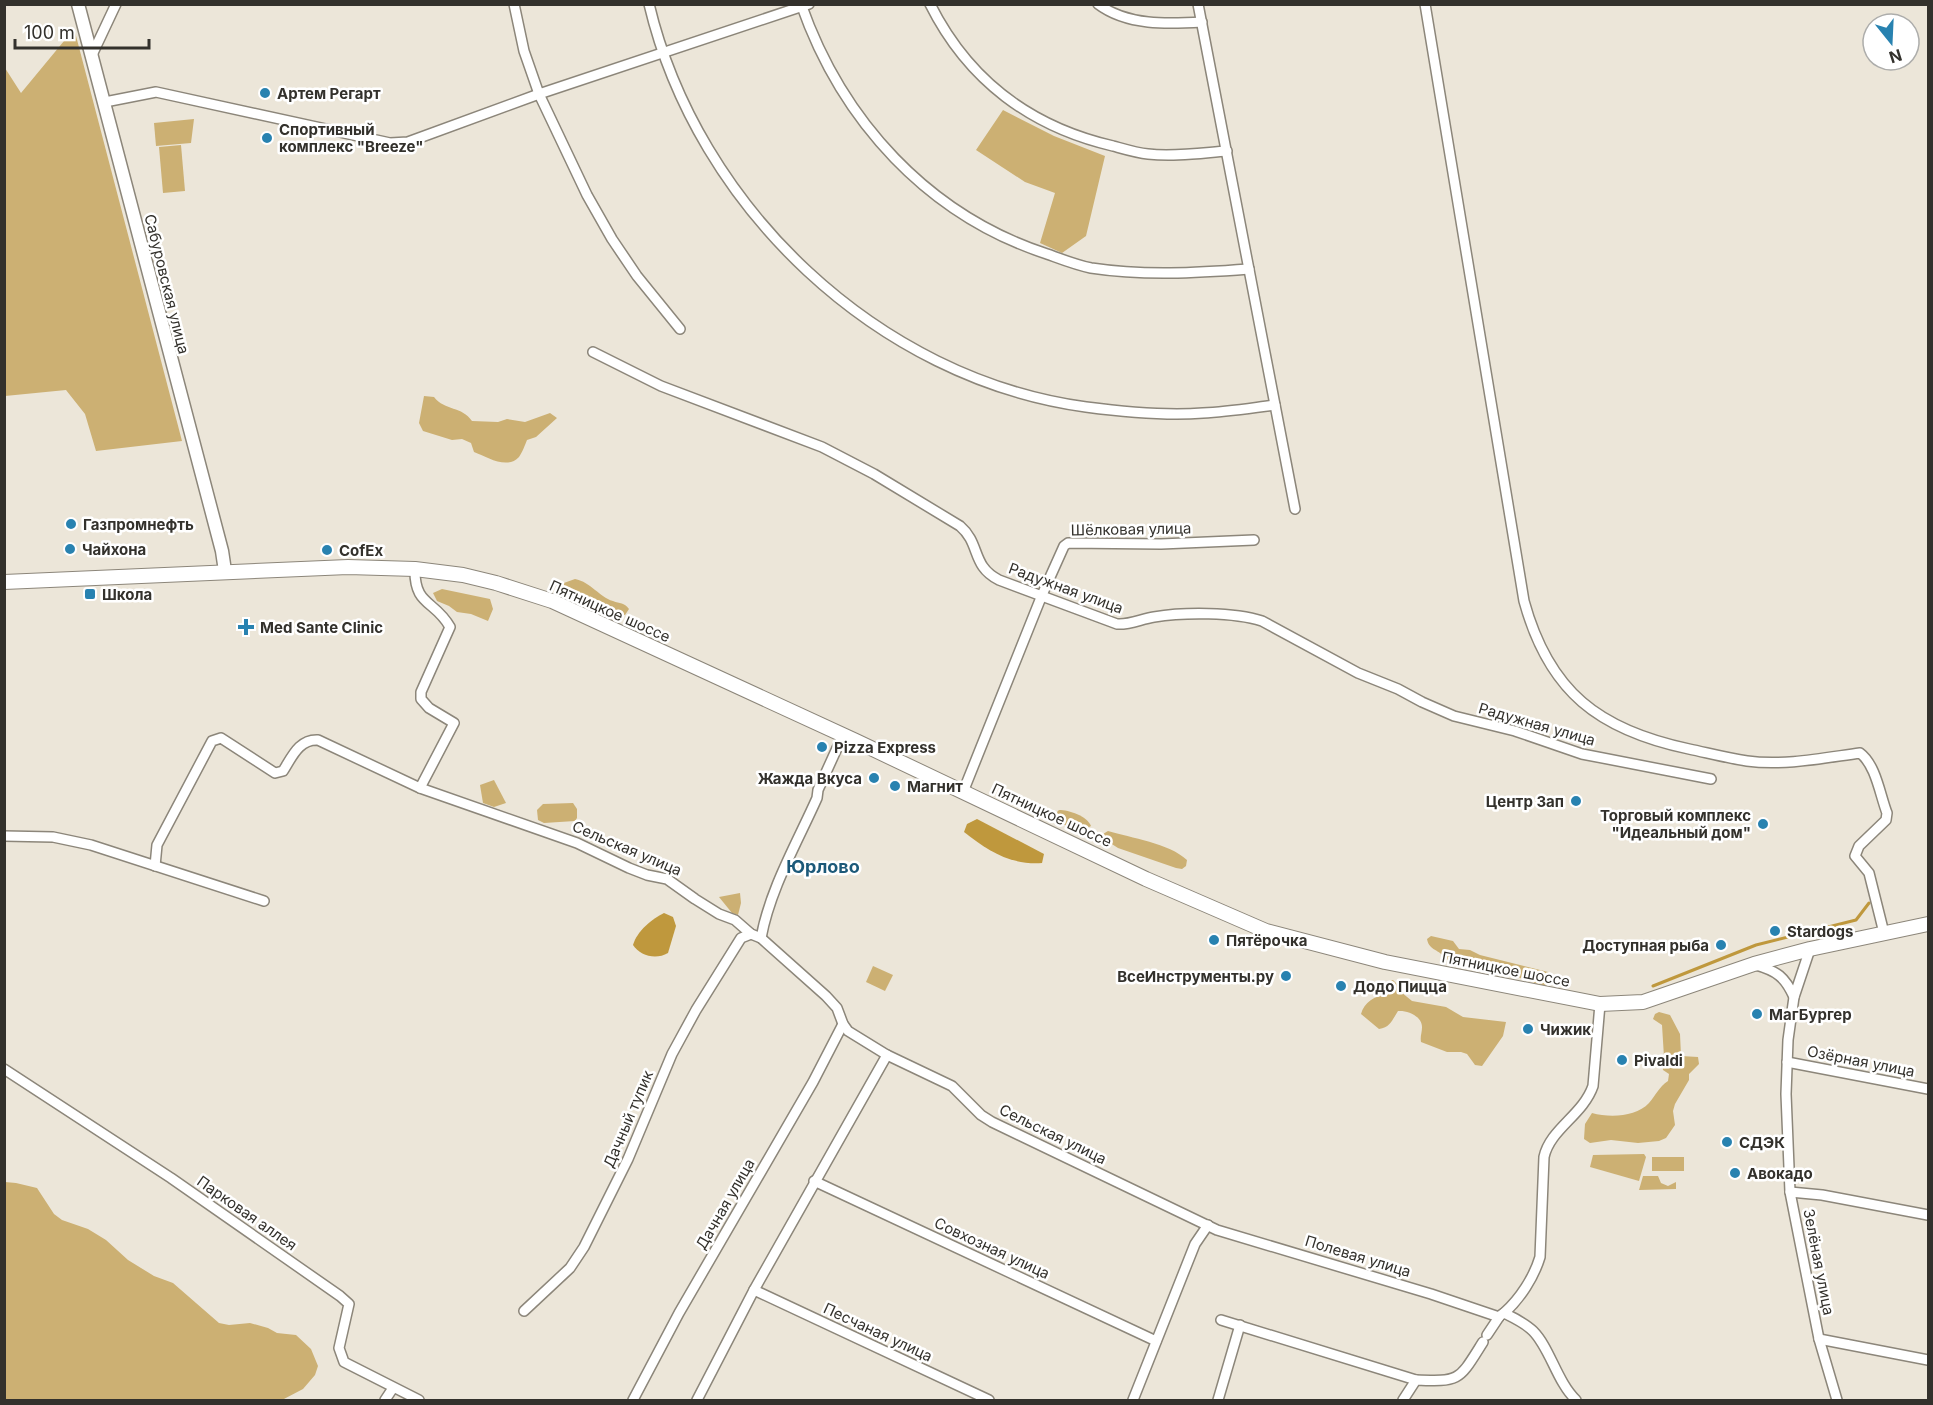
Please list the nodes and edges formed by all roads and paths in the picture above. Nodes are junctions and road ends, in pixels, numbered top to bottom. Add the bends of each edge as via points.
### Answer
1 (78, 4) edge
2 (116, 4) edge
3 (514, 4) edge
4 (649, 4) edge
5 (930, 4) edge
6 (1098, 4) edge
7 (1198, 4) edge
8 (1425, 4) edge
9 (804, 5) edge
10 (1202, 22) junction
11 (663, 54) junction
12 (93, 55) junction
13 (539, 94) junction
14 (105, 102) junction
15 (1227, 151) junction
16 (1249, 269) junction
17 (680, 329) dead end
18 (593, 352) dead end
19 (1275, 405) junction
20 (1295, 509) dead end
21 (1254, 540) dead end
22 (415, 569) junction
23 (225, 571) junction
24 (4, 582) edge
25 (1042, 595) junction
26 (843, 735) junction
27 (1711, 779) dead end
28 (420, 788) junction
29 (963, 792) junction
30 (4, 836) edge
31 (155, 866) junction
32 (264, 901) dead end
33 (1929, 924) edge
34 (1884, 933) junction
35 (756, 936) junction
36 (1810, 950) junction
37 (1754, 964) junction
38 (1794, 997) junction
39 (1600, 1004) junction
40 (843, 1024) junction
41 (887, 1055) junction
42 (1787, 1062) junction
43 (4, 1070) edge
44 (1929, 1089) edge
45 (814, 1181) junction
46 (1790, 1192) junction
47 (1929, 1215) edge
48 (1208, 1225) junction
49 (754, 1290) junction
50 (525, 1311) dead end
51 (1501, 1315) junction
52 (1221, 1320) dead end
53 (1240, 1325) junction
54 (1819, 1339) junction
55 (1156, 1341) junction
56 (1929, 1360) edge
57 (1416, 1380) junction
58 (393, 1388) junction
59 (386, 1401) edge
60 (419, 1401) edge
61 (633, 1401) edge
62 (697, 1401) edge
63 (989, 1401) edge
64 (1133, 1401) edge
65 (1218, 1401) edge
66 (1403, 1401) edge
67 (1576, 1401) edge
68 (1837, 1401) edge

1 - 12 street, Сабуровская улица
2 - 12 street
3 - 13 street
4 - 11 street
5 - 15 street via 950,40 973,68 996,91 1032,116 1068,133 1148,154
6 - 10 street via 1131,19 1163,25
7 - 10 street
8 - 34 street via 1524,601 1531,628 1546,659 1560,680 1599,716 1655,742 1748,761 1783,762 1860,753 1864,756 1887,813 1886,820 1858,846 1855,856 1869,873
9 - 11 street
9 - 16 street via 818,47 864,125 937,196 975,221 1026,247 1088,267 1139,273
10 - 15 street
11 - 13 street
11 - 19 street via 688,114 716,164 774,238 815,279 867,319 920,351 975,378 1084,407 1202,414
12 - 14 street, Сабуровская улица
13 - 14 street via 408,142 390,143 156,92
13 - 17 street via 612,239
14 - 23 street, Сабуровская улица
15 - 16 street
16 - 19 street
18 - 25 street, Радужная улица via 661,386 822,447 874,474 960,526 969,534 982,568 990,575
19 - 20 street
21 - 25 street, Шёлковая улица via 1068,543
22 - 23 main road, Пятницкое шоссе
22 - 26 main road, Пятницкое шоссе via 463,575 552,601
22 - 28 street via 419,594 450,627 421,699 454,723
23 - 24 main road, Пятницкое шоссе
25 - 27 street, Радужная улица via 1117,624 1181,614 1247,616 1358,673 1454,716 1582,754
25 - 29 street
26 - 29 main road, Пятницкое шоссе
26 - 35 street
28 - 31 street, Сельская улица via 318,740 301,744 283,771 275,773 221,738 212,741 157,845
28 - 35 street, Сельская улица via 577,843 638,872 667,879
29 - 39 main road, Пятницкое шоссе via 1266,931 1385,962
30 - 31 street via 53,837
31 - 32 street
33 - 34 main road, Пятницкое шоссе
34 - 36 main road, Пятницкое шоссе
35 - 40 street, Сельская улица via 826,996 837,1008
35 - 50 street, Дачный тупик via 741,938 676,1045 628,1159 584,1246 570,1268
36 - 37 main road, Пятницкое шоссе
36 - 38 street, Зелёная улица
37 - 38 street via 1776,972
37 - 39 main road, Пятницкое шоссе via 1643,1002
38 - 42 street, Зелёная улица
39 - 51 street via 1590,1097 1546,1148 1540,1257 1512,1306
40 - 41 street, Сельская улица
40 - 61 street, Дачная улица
41 - 45 street
41 - 48 street, Сельская улица via 952,1086 992,1122
42 - 44 street, Озёрная улица
42 - 46 street, Зелёная улица
43 - 58 street, Парковая аллея via 171,1178 340,1296 349,1304 339,1348 344,1362
45 - 49 street
45 - 55 street, Совхозная улица
46 - 47 street
46 - 54 street, Зелёная улица
48 - 51 street, Полевая улица
48 - 55 street via 1195,1244
49 - 62 street
49 - 63 street, Песчаная улица
51 - 57 street via 1458,1376 1448,1381
51 - 67 street via 1517,1319 1535,1332
52 - 53 street
53 - 57 street
53 - 65 street
54 - 56 street
54 - 68 street, Зелёная улица
55 - 64 street
57 - 66 street
58 - 59 street
58 - 60 street, Парковая аллея

